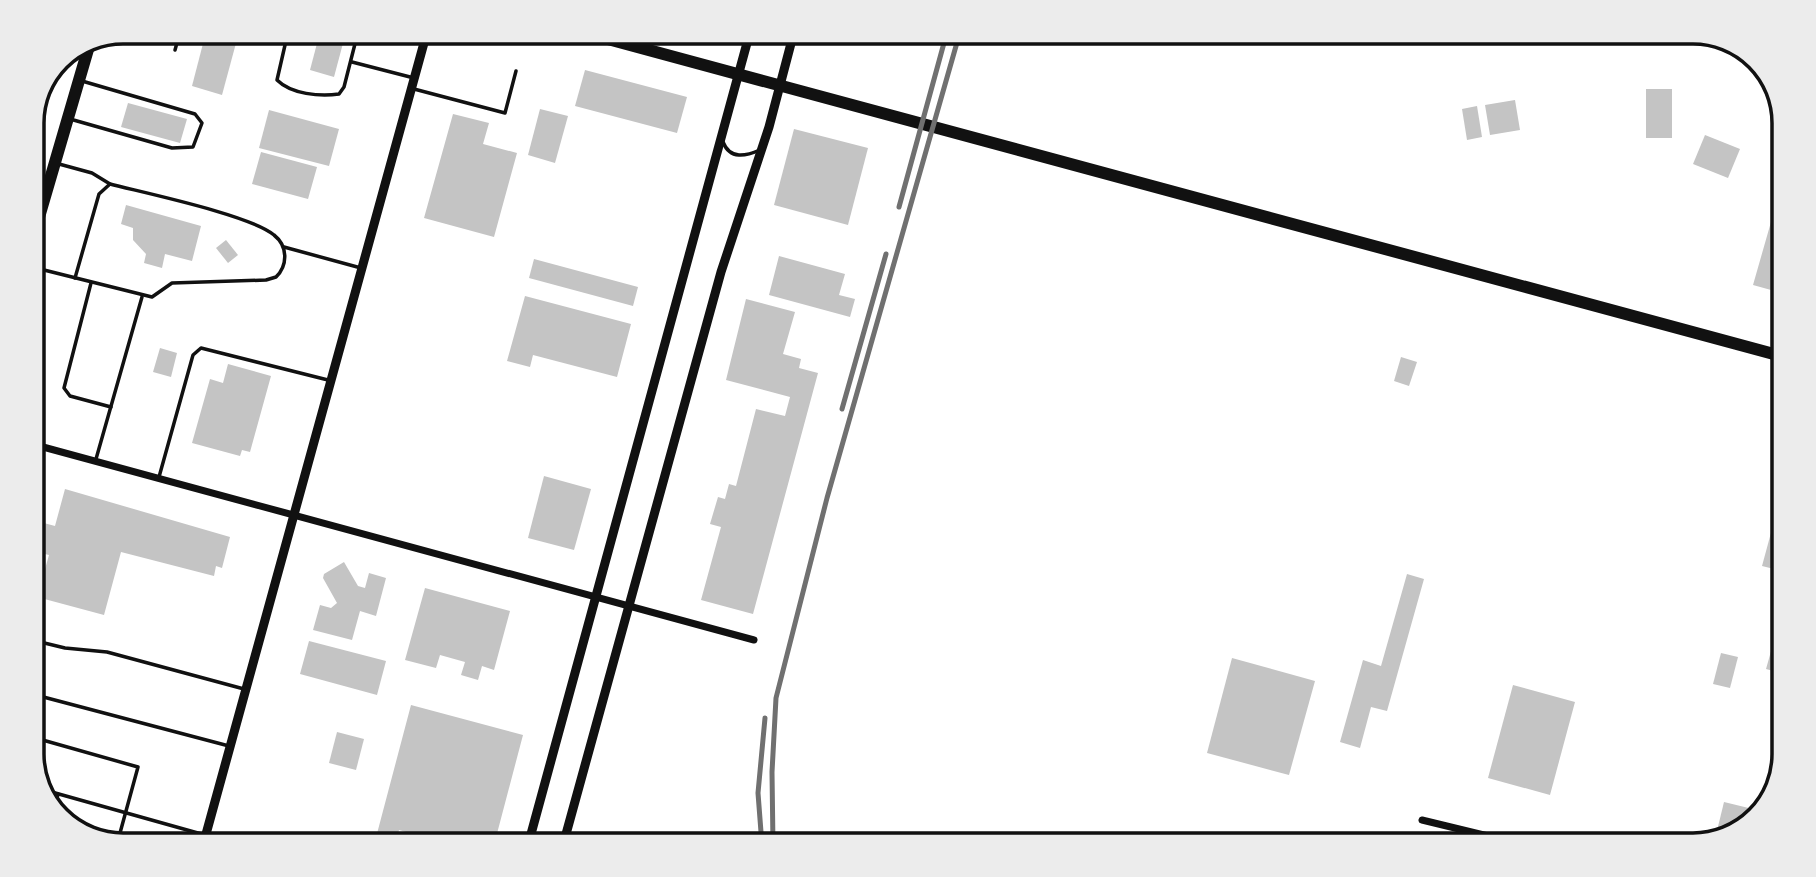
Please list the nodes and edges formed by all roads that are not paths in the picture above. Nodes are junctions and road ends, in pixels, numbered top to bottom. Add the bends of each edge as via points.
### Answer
1 (177, 44) edge
2 (285, 44) edge
3 (356, 44) edge
4 (424, 44) edge
5 (626, 44) edge
6 (747, 44) edge
7 (791, 44) edge
8 (175, 50) dead end
9 (87, 53) edge
10 (352, 62) junction
11 (516, 71) dead end
12 (415, 78) junction
13 (79, 80) junction
14 (412, 89) junction
15 (68, 118) junction
16 (722, 137) junction
17 (761, 150) junction
18 (55, 163) junction
19 (110, 184) junction
20 (44, 200) edge
21 (284, 247) junction
22 (363, 268) junction
23 (44, 270) edge
24 (75, 279) junction
25 (91, 283) junction
26 (142, 297) junction
27 (1772, 354) edge
28 (332, 381) junction
29 (111, 407) junction
30 (44, 447) edge
31 (95, 461) junction
32 (159, 479) junction
33 (295, 517) junction
34 (597, 595) junction
35 (629, 604) junction
36 (754, 640) dead end
37 (44, 643) edge
38 (247, 690) junction
39 (44, 697) edge
40 (44, 740) edge
41 (231, 747) junction
42 (53, 793) edge
43 (58, 794) junction
44 (57, 798) edge
45 (126, 813) junction
46 (1422, 820) dead end
47 (120, 833) edge
48 (199, 833) edge
49 (207, 833) edge
50 (531, 833) edge
51 (567, 833) edge
52 (1476, 833) edge

1 - 8 lane
2 - 10 lane via 277,79 282,85 321,96 339,94
3 - 10 lane
4 - 12 street
5 - 27 main road
6 - 16 street
7 - 17 street
9 - 13 main road
10 - 12 lane
11 - 14 lane via 505,113
12 - 14 street
13 - 15 main road
13 - 15 lane via 195,114 202,123 199,138 193,147 172,148
14 - 22 street
15 - 18 main road
16 - 17 lane via 732,154
16 - 34 street
17 - 35 street
18 - 19 lane via 92,173
18 - 20 main road
19 - 21 lane via 254,223
19 - 24 lane via 99,194
21 - 22 lane
21 - 26 lane via 284,265 276,277 172,283 152,297
22 - 28 street
23 - 24 lane
24 - 25 lane
25 - 26 lane
25 - 29 lane via 64,388 70,396
26 - 29 lane
28 - 32 lane via 201,348 193,355
28 - 33 street
29 - 31 lane
30 - 31 street
31 - 32 street
32 - 33 street
33 - 34 street
33 - 38 street
34 - 35 street
34 - 50 street
35 - 36 street
35 - 51 street
37 - 38 lane via 107,652
38 - 41 street
39 - 41 lane
40 - 45 lane via 138,767
41 - 49 street
42 - 43 lane
43 - 44 lane
43 - 45 lane
45 - 47 lane
45 - 48 lane
46 - 52 street

